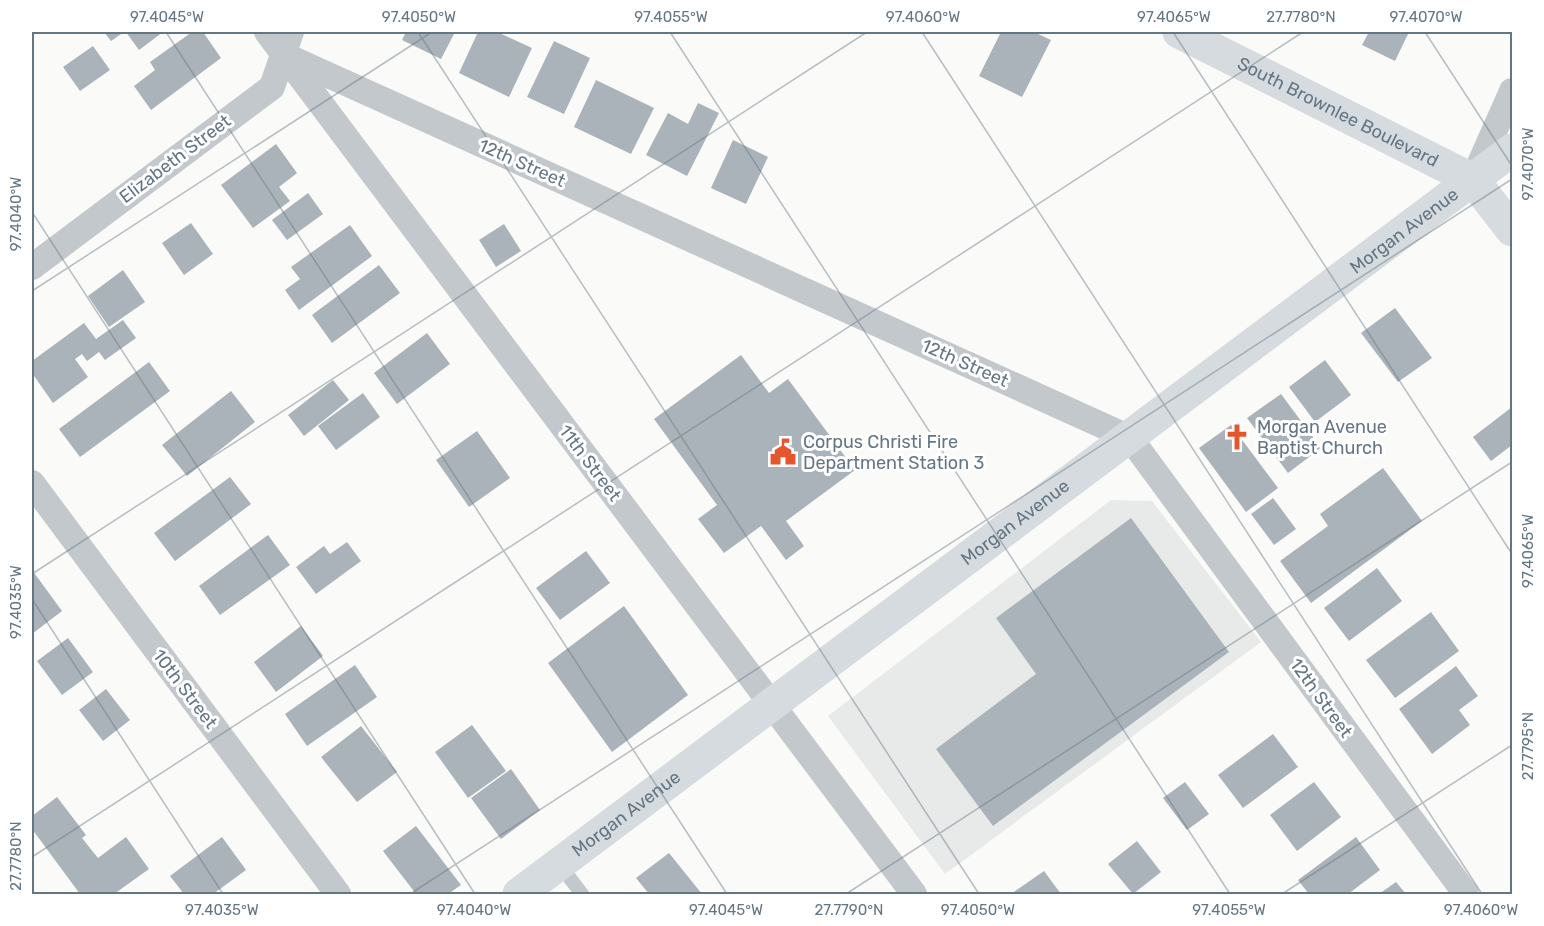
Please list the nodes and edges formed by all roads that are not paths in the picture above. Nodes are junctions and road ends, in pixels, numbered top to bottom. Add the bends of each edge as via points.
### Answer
1 (267, 32) edge
2 (1179, 32) edge
3 (287, 43) edge
4 (1512, 91) edge
5 (1512, 150) edge
6 (1473, 180) junction
7 (1512, 230) edge
8 (32, 267) edge
9 (1130, 438) junction
10 (32, 483) edge
11 (771, 705) junction
12 (559, 864) junction
13 (338, 894) edge
14 (519, 894) edge
15 (582, 894) edge
16 (914, 894) edge
17 (1466, 894) edge

1 - 3 street, 11th Street
2 - 6 main road, South Brownlee Boulevard
3 - 8 street, Elizabeth Street via 272,87
3 - 9 street, 12th Street
3 - 11 street, 11th Street
4 - 6 street
5 - 6 main road, Morgan Avenue
6 - 7 main road, South Brownlee Boulevard
6 - 9 main road, Morgan Avenue
9 - 11 main road, Morgan Avenue
9 - 17 street, 12th Street
10 - 13 street, 10th Street
11 - 12 main road, Morgan Avenue
11 - 16 street, 11th Street
12 - 14 main road, Morgan Avenue
12 - 15 lane

